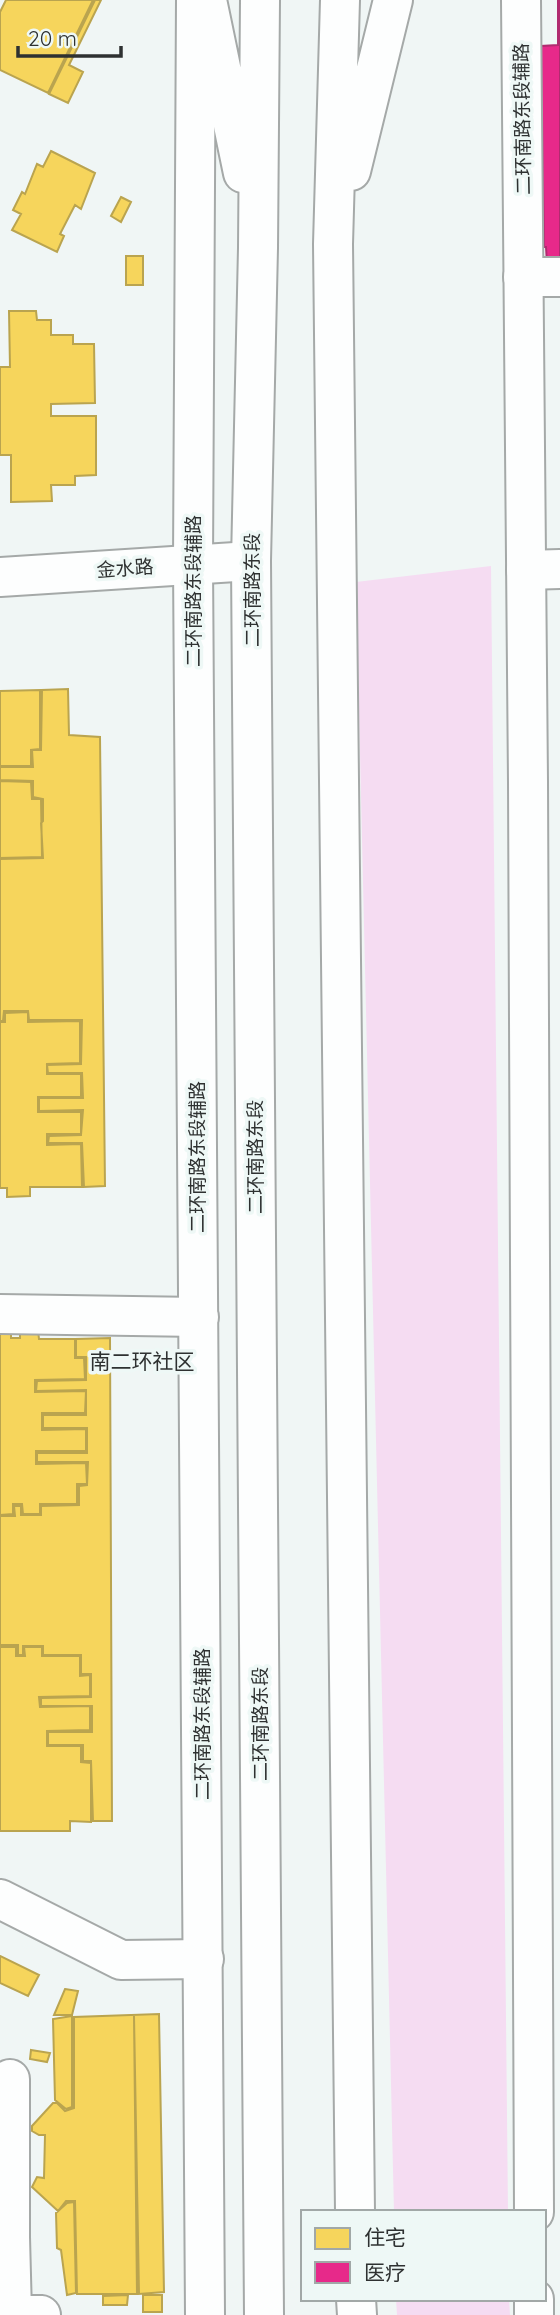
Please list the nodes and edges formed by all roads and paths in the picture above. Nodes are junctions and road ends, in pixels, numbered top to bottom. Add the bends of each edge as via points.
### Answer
1 (196, 0) edge
2 (206, 0) edge
3 (260, 0) edge
4 (340, 0) edge
5 (393, 0) edge
6 (521, 0) edge
7 (333, 244) junction
8 (258, 248) junction
9 (542, 277) edge
10 (251, 561) junction
11 (193, 563) junction
12 (543, 569) edge
13 (0, 577) edge
14 (0, 1314) edge
15 (199, 1317) junction
16 (0, 1899) edge
17 (204, 1959) junction
18 (10, 2079) dead end
19 (355, 2210) edge
20 (534, 2210) edge
21 (5, 2234) edge
22 (41, 2315) edge
23 (205, 2315) edge
24 (264, 2315) edge

1 - 11 main road, 二环南路东段辅路
2 - 8 main road
3 - 8 main road, 二环南路东段
4 - 7 main road
5 - 7 main road
6 - 9 main road, 二环南路东段辅路
7 - 19 main road
8 - 10 main road, 二环南路东段
9 - 12 main road, 二环南路东段辅路
10 - 11 main road, 金水路
10 - 24 main road, 二环南路东段
11 - 13 main road, 金水路
11 - 15 main road, 二环南路东段辅路
12 - 20 main road, 二环南路东段辅路
14 - 15 main road
15 - 17 main road, 二环南路东段辅路
16 - 17 main road via 121,1960
17 - 23 main road, 二环南路东段辅路
18 - 21 main road
21 - 22 main road via 12,2314

